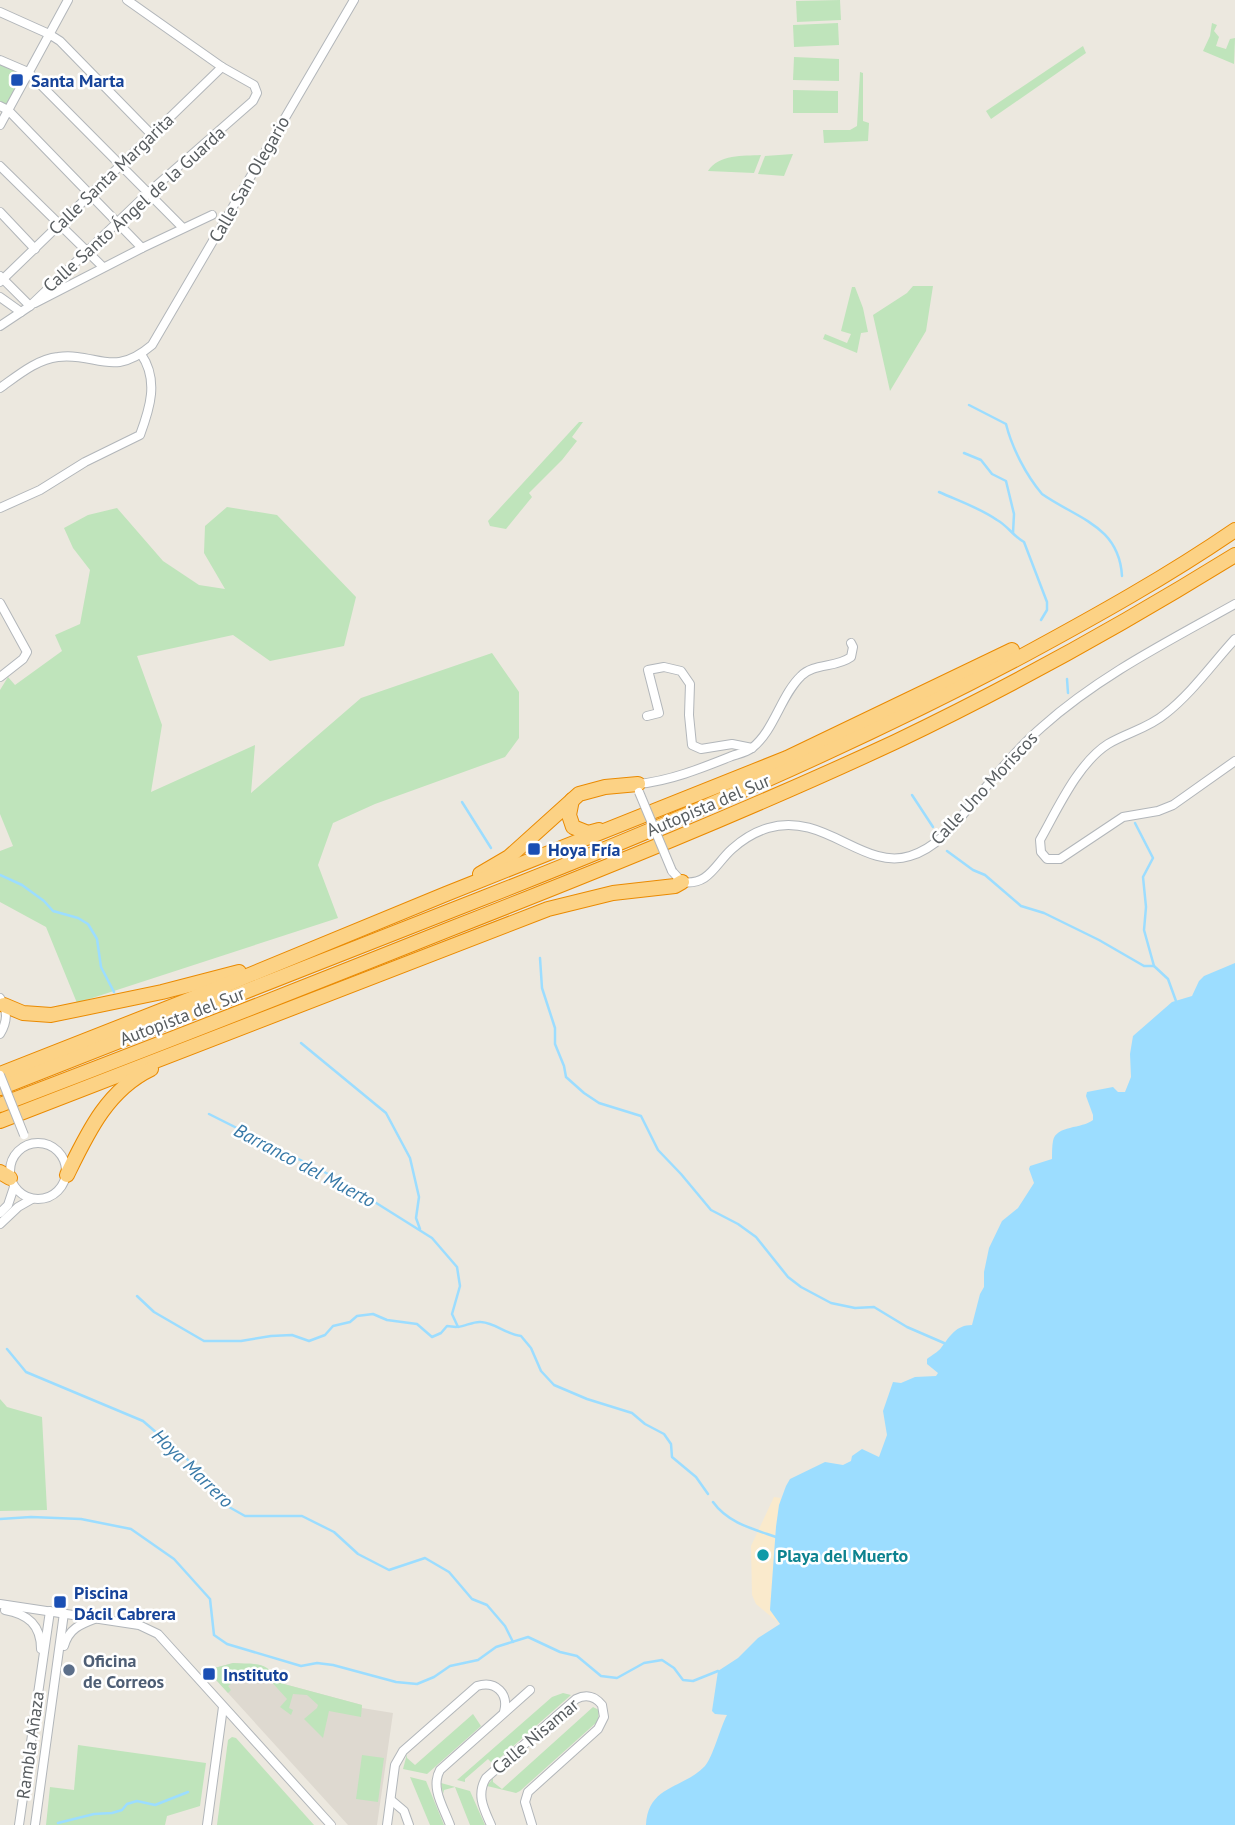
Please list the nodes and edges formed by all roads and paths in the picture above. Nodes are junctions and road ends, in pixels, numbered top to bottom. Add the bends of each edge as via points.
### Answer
1 (68, 0) edge
2 (127, 0) edge
3 (354, 0) edge
4 (0, 12) edge
5 (49, 34) junction
6 (0, 60) edge
7 (222, 67) junction
8 (28, 72) junction
9 (4, 108) edge
10 (0, 125) edge
11 (151, 134) junction
12 (120, 164) junction
13 (0, 166) edge
14 (148, 193) junction
15 (90, 194) junction
16 (0, 212) edge
17 (212, 215) dead end
18 (117, 223) junction
19 (59, 224) junction
20 (183, 228) junction
21 (142, 248) junction
22 (35, 249) junction
23 (86, 250) junction
24 (103, 267) junction
25 (1, 279) edge
26 (55, 280) junction
27 (62, 289) junction
28 (0, 297) edge
29 (30, 306) junction
30 (21, 312) junction
31 (0, 326) edge
32 (141, 354) junction
33 (0, 388) edge
34 (0, 508) edge
35 (1235, 530) edge
36 (1235, 555) edge
37 (1142, 588) junction
38 (0, 603) edge
39 (1235, 604) edge
40 (1235, 639) edge
41 (851, 643) dead end
42 (0, 677) edge
43 (647, 716) dead end
44 (752, 748) junction
45 (1235, 761) edge
46 (639, 788) junction
47 (573, 799) junction
48 (633, 821) junction
49 (677, 876) junction
50 (446, 894) junction
51 (400, 949) junction
52 (291, 958) junction
53 (2, 1002) edge
54 (299, 1004) junction
55 (0, 1034) edge
56 (219, 1037) junction
57 (0, 1074) edge
58 (0, 1088) edge
59 (0, 1105) edge
60 (0, 1121) edge
61 (28, 1144) junction
62 (66, 1175) junction
63 (8, 1179) edge
64 (32, 1199) junction
65 (0, 1213) edge
66 (0, 1224) edge
67 (0, 1607) edge
68 (50, 1611) junction
69 (64, 1613) junction
70 (98, 1617) junction
71 (41, 1666) junction
72 (55, 1683) junction
73 (530, 1690) dead end
74 (223, 1707) junction
75 (503, 1712) junction
76 (391, 1800) junction
77 (19, 1825) edge
78 (35, 1825) edge
79 (208, 1825) edge
80 (331, 1825) edge
81 (387, 1825) edge
82 (409, 1825) edge
83 (450, 1825) edge
84 (491, 1825) edge
85 (532, 1825) edge

1 - 5 street
2 - 7 street
3 - 32 street, Calle San Olegario via 152,345
4 - 5 street
5 - 8 street
5 - 11 street
6 - 8 street
7 - 11 street, Calle Santa Margarita
7 - 14 street, Calle Santo Ángel de la Guarda via 254,85 253,101
8 - 9 street
8 - 12 street
9 - 10 street
9 - 15 street
11 - 12 street, Calle Santa Margarita
12 - 14 street
12 - 15 street, Calle Santa Margarita
13 - 19 street
14 - 18 street, Calle Santo Ángel de la Guarda
14 - 20 street
15 - 18 street
15 - 19 street, Calle Santa Margarita
16 - 22 street
17 - 20 street, Calle San Olegario
18 - 21 street
18 - 23 street, Calle Santo Ángel de la Guarda
19 - 22 street, Calle Santa Margarita
19 - 23 street
20 - 21 street, Calle San Olegario
21 - 24 street, Calle San Olegario
22 - 25 street, Calle Santa Margarita
23 - 24 street
23 - 26 street, Calle Santo Ángel de la Guarda
24 - 27 street, Calle San Olegario
25 - 29 street
26 - 27 street
26 - 29 street, Calle Santo Ángel de la Guarda
27 - 29 street, Calle San Olegario
28 - 30 street
29 - 30 street, Calle Santo Ángel de la Guarda
30 - 31 street, Calle Santo Ángel de la Guarda
32 - 33 street via 117,363 73,356 42,360
32 - 34 street via 150,371 152,390 140,435
35 - 37 highway, Autopista del Sur
36 - 51 highway, Autopista del Sur via 1082,645 898,740 712,824
37 - 48 highway via 787,758
37 - 58 highway, Autopista del Sur via 940,698 738,794
38 - 42 street via 27,652
39 - 49 street, Calle Uno Moriscos via 1070,704 1028,740 942,837 920,852 908,857 883,856 815,828 779,825 742,841 706,878 698,882
40 - 45 street via 1167,713 1091,758 1040,840 1041,852 1047,859 1059,859 1123,817 1173,805
41 - 44 street via 851,657 844,662 807,670 798,678
43 - 44 street via 659,713 648,670 681,671 690,684 692,745 701,749 732,744
44 - 46 street
46 - 47 highway via 595,789
46 - 49 street, bridge
47 - 48 highway via 569,815 579,831 595,832
47 - 50 highway via 509,857
48 - 50 highway
49 - 54 highway via 675,886 592,897 548,909
50 - 52 highway
51 - 54 highway
51 - 59 highway, Autopista del Sur
52 - 53 highway via 51,1015 23,1013
52 - 57 highway
53 - 55 street via 6,1018
54 - 56 highway
56 - 60 highway
56 - 62 highway via 143,1073 113,1098 94,1121
57 - 61 street, bridge
61 - 62 street via 43,1143 58,1151
61 - 63 street via 12,1159
62 - 64 street via 56,1193
63 - 64 street
63 - 65 street via 8,1205
64 - 66 street
67 - 68 street
67 - 71 street via 30,1618 40,1632
68 - 69 street
68 - 71 street
69 - 70 street
69 - 72 street
70 - 72 street via 66,1636
70 - 74 street via 158,1634
71 - 77 street, Rambla Añaza
72 - 78 street, Rambla Añaza
73 - 75 street, Calle Nisamar
74 - 79 street
74 - 80 street
75 - 76 street via 505,1698 500,1690 487,1684 477,1686 402,1751 395,1765
75 - 83 street, Calle Nisamar via 437,1774 436,1789
76 - 81 street
76 - 82 street via 404,1811
84 - 85 street, Calle Nisamar via 481,1798 485,1778 576,1699 593,1697 602,1705 603,1721 528,1793 525,1802

